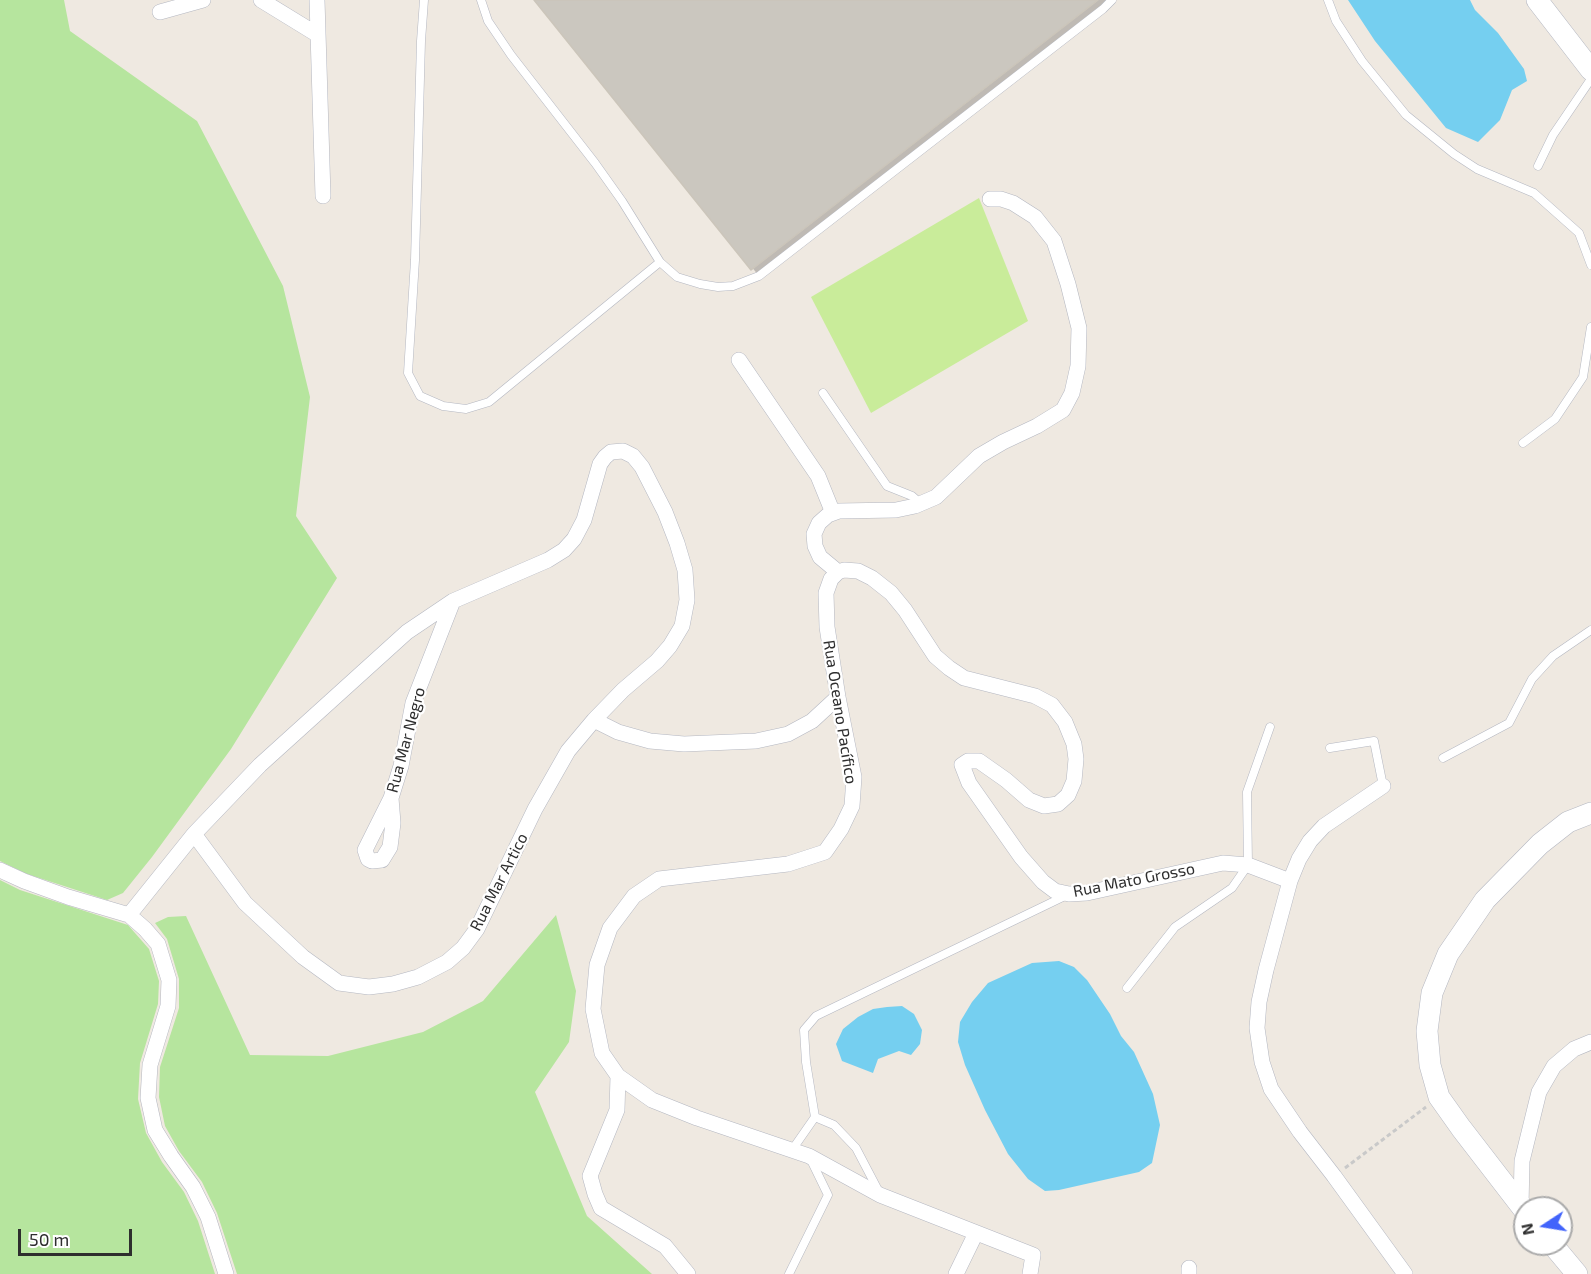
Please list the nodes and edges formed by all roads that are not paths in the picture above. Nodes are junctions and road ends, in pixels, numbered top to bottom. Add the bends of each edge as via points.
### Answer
1 (203, 0) edge
2 (261, 0) edge
3 (317, 0) edge
4 (424, 0) edge
5 (481, 0) edge
6 (1112, 0) edge
7 (1328, 0) edge
8 (1538, 0) edge
9 (160, 12) dead end
10 (318, 35) junction
11 (1591, 70) edge
12 (1591, 79) edge
13 (1538, 166) dead end
14 (323, 196) dead end
15 (990, 199) dead end
16 (660, 262) junction
17 (1591, 265) edge
18 (1591, 327) edge
19 (739, 360) dead end
20 (823, 393) dead end
21 (1523, 443) dead end
22 (920, 503) junction
23 (833, 513) junction
24 (838, 572) junction
25 (453, 601) junction
26 (1591, 630) edge
27 (838, 697) junction
28 (594, 720) junction
29 (1270, 727) dead end
30 (1330, 748) dead end
31 (1443, 758) dead end
32 (1383, 786) joint
33 (391, 798) junction
34 (1591, 813) edge
35 (194, 834) junction
36 (1248, 865) junction
37 (0, 870) edge
38 (1290, 881) junction
39 (1069, 894) junction
40 (129, 915) junction
41 (1127, 988) dead end
42 (1591, 1042) edge
43 (618, 1076) junction
44 (815, 1117) junction
45 (792, 1150) junction
46 (809, 1156) junction
47 (880, 1195) junction
48 (1514, 1196) edge
49 (1523, 1196) edge
50 (976, 1233) junction
51 (1562, 1256) edge
52 (226, 1274) edge
53 (688, 1274) edge
54 (789, 1274) edge
55 (956, 1274) edge
56 (1030, 1274) edge
57 (1405, 1274) edge
58 (1577, 1274) edge

1 - 9 street
2 - 10 street
3 - 10 street
4 - 16 lane via 408,373 420,396 443,406 466,409 489,402
5 - 16 lane via 488,21 511,55 595,163
6 - 16 lane via 759,276 733,286 709,286 677,277
7 - 17 lane via 1336,21 1362,61 1406,115 1477,169 1534,193 1579,233
8 - 11 main road
10 - 14 street
12 - 13 lane via 1553,135
15 - 22 street via 1013,203 1035,217 1054,241 1079,328 1078,366 1072,393 1063,410 979,456 936,496
18 - 21 lane via 1583,377 1555,419
19 - 23 street via 818,477
20 - 22 lane via 887,486
22 - 23 street via 896,510
23 - 24 street via 819,523 814,534 815,546 820,557
24 - 27 street, Rua Oceano Pacífico via 826,593
24 - 39 street, Rua Mato Grosso via 858,571 891,593 935,656 964,678 1035,696 1052,705 1065,722 1076,759 1074,781 1068,795 1058,804 1044,806 1029,800 979,761 968,760 962,765 969,783 1021,857 1043,882
25 - 28 street, Rua Mar Artico via 564,550 584,520 604,457 611,452 633,456 665,512 677,543 685,570 687,600 682,626 670,646
25 - 33 street, Rua Mar Negro via 413,703
25 - 35 street via 407,632 260,765
26 - 31 lane via 1552,656 1532,679 1509,723
27 - 28 street via 812,721 788,734 756,741 650,741
27 - 43 street, Rua Oceano Pacífico via 854,777 852,806 825,852 788,864 659,879 634,896 610,928 597,965 593,1009 602,1053
28 - 35 street, Rua Mar Artico via 558,766 477,929 447,962 418,977 369,987 339,982 303,957 245,903
29 - 36 lane via 1247,792
30 - 32 lane via 1374,741
32 - 38 street via 1324,826 1310,841
33 - 33 street, Rua Mar Negro via 365,850 368,859 376,862 386,856 393,835
34 - 48 main road via 1568,822 1540,844 1485,900 1448,954 1432,993 1427,1031 1430,1065 1439,1097
35 - 40 street
36 - 38 street, Rua Mato Grosso
36 - 39 street, Rua Mato Grosso via 1223,863
36 - 41 lane via 1232,888 1175,927
37 - 40 street
38 - 57 street via 1259,1002 1257,1028 1262,1062 1271,1089 1300,1132
39 - 44 lane via 816,1016 804,1030
40 - 52 street via 158,944 169,980 168,1006 150,1065 148,1098 155,1130 208,1217
42 - 49 street via 1574,1049 1554,1066 1539,1092 1522,1161
43 - 45 street via 652,1100
43 - 53 street via 617,1110 590,1176 601,1208 665,1246
44 - 45 lane
44 - 47 lane via 834,1125 856,1148
45 - 46 street
46 - 47 street
46 - 54 lane via 828,1195
47 - 50 street
50 - 55 street
50 - 56 street via 1033,1255
51 - 58 main road

